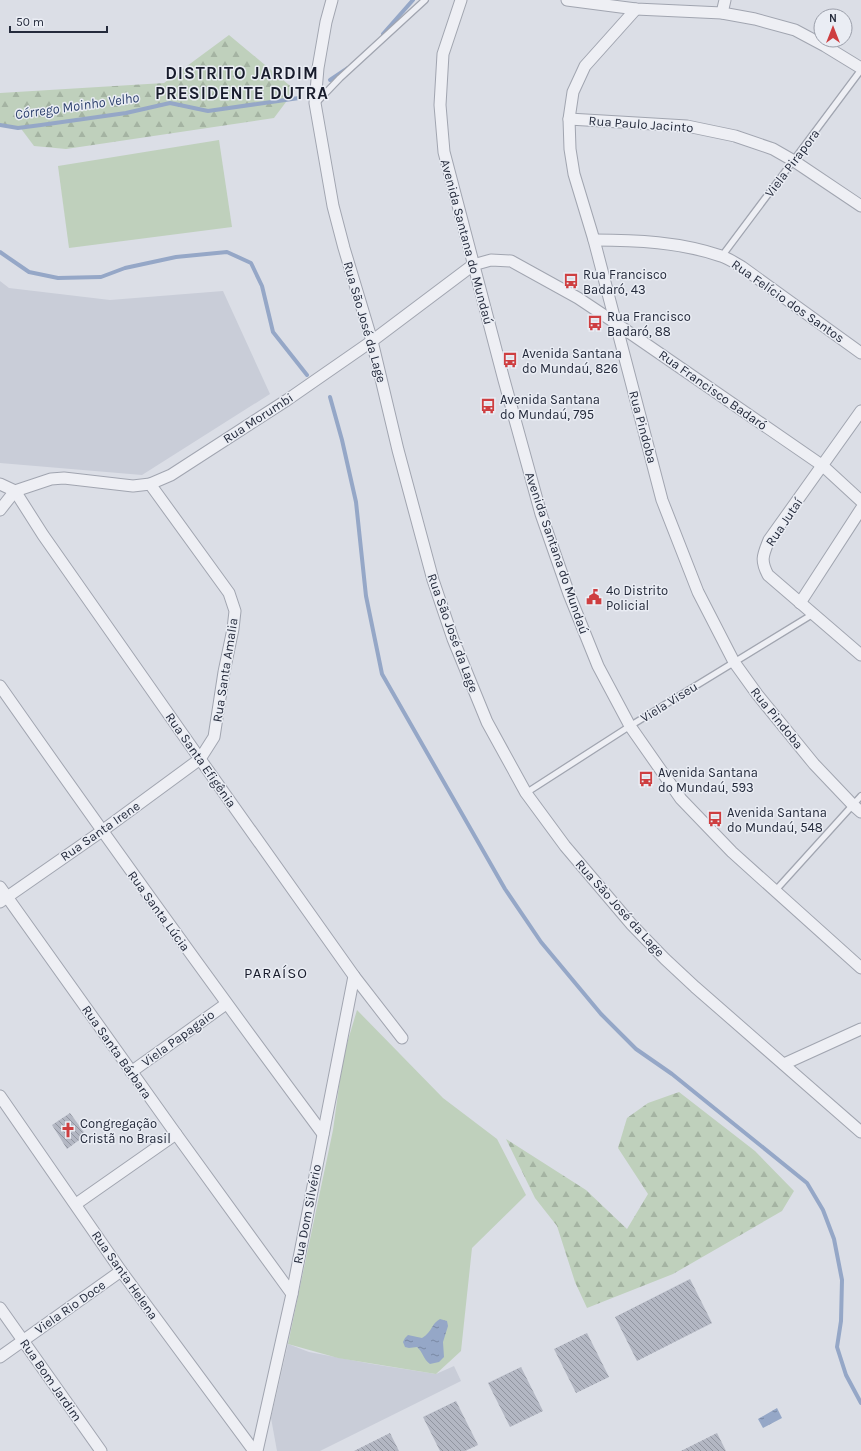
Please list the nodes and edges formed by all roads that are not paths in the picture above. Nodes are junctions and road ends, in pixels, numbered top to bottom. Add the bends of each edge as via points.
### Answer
1 (332, 0) edge
2 (425, 0) edge
3 (461, 0) edge
4 (567, 0) edge
5 (726, 0) edge
6 (636, 9) junction
7 (722, 13) junction
8 (861, 69) edge
9 (315, 103) junction
10 (569, 119) junction
11 (794, 161) junction
12 (861, 206) edge
13 (594, 240) junction
14 (722, 256) junction
15 (473, 264) junction
16 (614, 322) junction
17 (372, 341) junction
18 (861, 353) edge
19 (861, 411) edge
20 (823, 466) junction
21 (0, 484) edge
22 (150, 484) junction
23 (15, 491) junction
24 (861, 501) edge
25 (861, 509) edge
26 (0, 510) edge
27 (800, 603) junction
28 (813, 613) junction
29 (861, 655) edge
30 (734, 662) junction
31 (0, 686) edge
32 (630, 726) junction
33 (200, 759) junction
34 (526, 793) junction
35 (861, 796) edge
36 (857, 809) edge
37 (102, 831) junction
38 (0, 887) edge
39 (775, 891) junction
40 (4, 899) edge
41 (861, 968) edge
42 (354, 976) junction
43 (226, 1004) junction
44 (861, 1029) edge
45 (402, 1038) dead end
46 (784, 1064) junction
47 (131, 1072) junction
48 (0, 1096) edge
49 (861, 1132) edge
50 (176, 1134) junction
51 (323, 1134) junction
52 (76, 1204) junction
53 (122, 1271) junction
54 (292, 1294) junction
55 (0, 1308) edge
56 (23, 1340) junction
57 (0, 1357) edge
58 (101, 1451) edge
59 (256, 1451) edge

1 - 9 street, Rua São José da Lage via 326,22
2 - 9 lane
3 - 15 street, Avenida Santana do Mundaú via 443,54 440,105 444,152
4 - 6 street
5 - 7 street
6 - 7 street
6 - 10 street, Rua Pindoba via 585,66 573,92
7 - 8 street via 795,30
8 - 11 lane, Viela Pirapora
9 - 17 street, Rua São José da Lage via 333,206
10 - 11 street, Rua Paulo Jacinto via 687,126 773,149
10 - 13 street, Rua Pindoba via 574,174
11 - 12 street, Rua Paulo Jacinto
11 - 14 lane, Viela Pirapora
13 - 14 street, Rua Felício dos Santos via 639,240
13 - 16 street, Rua Pindoba
14 - 18 street, Rua Felício dos Santos via 742,267
15 - 16 street, Rua Francisco Badaró via 491,260 512,262 578,298
15 - 17 street, Rua Morumbi
15 - 32 street, Avenida Santana do Mundaú via 541,514 568,594 598,666
16 - 20 street, Rua Francisco Badaró
16 - 30 street, Rua Pindoba via 662,500 698,592
17 - 22 street, Rua Morumbi via 171,475
17 - 34 street, Rua São José da Lage via 433,580 453,639 487,722
19 - 20 street, Rua Jutaí
20 - 24 street, Rua Francisco Badaró
20 - 27 street, Rua Jutaí via 769,540 763,554 763,565 768,575
21 - 23 street
22 - 23 street, Rua Morumbi via 133,486 64,478 51,479
22 - 33 street, Rua Santa Amalia via 229,593 234,611 214,737
23 - 26 street
23 - 33 street, Rua Santa Efigênia
25 - 27 street
27 - 28 street, Rua Jutaí
28 - 29 street, Rua Jutaí
28 - 30 lane, Viela Viseu
30 - 32 lane, Viela Viseu
30 - 36 street, Rua Pindoba via 814,764
31 - 37 street, Rua Santa Lúcia
32 - 34 lane, Viela Viseu
32 - 39 street, Avenida Santana do Mundaú via 681,799 732,852
33 - 37 street, Rua Santa Irene
33 - 42 street, Rua Santa Efigênia
34 - 46 street, Rua São José da Lage via 565,846 632,924 695,987
35 - 36 lane
36 - 39 lane
37 - 40 street, Rua Santa Irene
37 - 43 street, Rua Santa Lúcia
38 - 40 street, Rua Santa Bárbara
39 - 41 street, Avenida Santana do Mundaú
40 - 47 street, Rua Santa Bárbara
42 - 45 street, Rua Santa Efigênia
42 - 51 street, Rua Dom Silvério
43 - 47 street, Viela Papagaio
43 - 51 street, Rua Santa Lúcia
44 - 46 street
46 - 49 street, Rua São José da Lage
47 - 50 street, Rua Santa Bárbara
48 - 52 street, Rua Santa Helena
50 - 52 street
50 - 54 street, Rua Santa Bárbara
51 - 54 street, Rua Dom Silvério
52 - 53 street, Rua Santa Helena
53 - 56 street, Viela Rio Doce
53 - 59 street, Rua Santa Helena
54 - 59 street, Rua Dom Silvério
55 - 56 street, Rua Bom Jardim
56 - 57 street, Viela Rio Doce
56 - 58 street, Rua Bom Jardim

